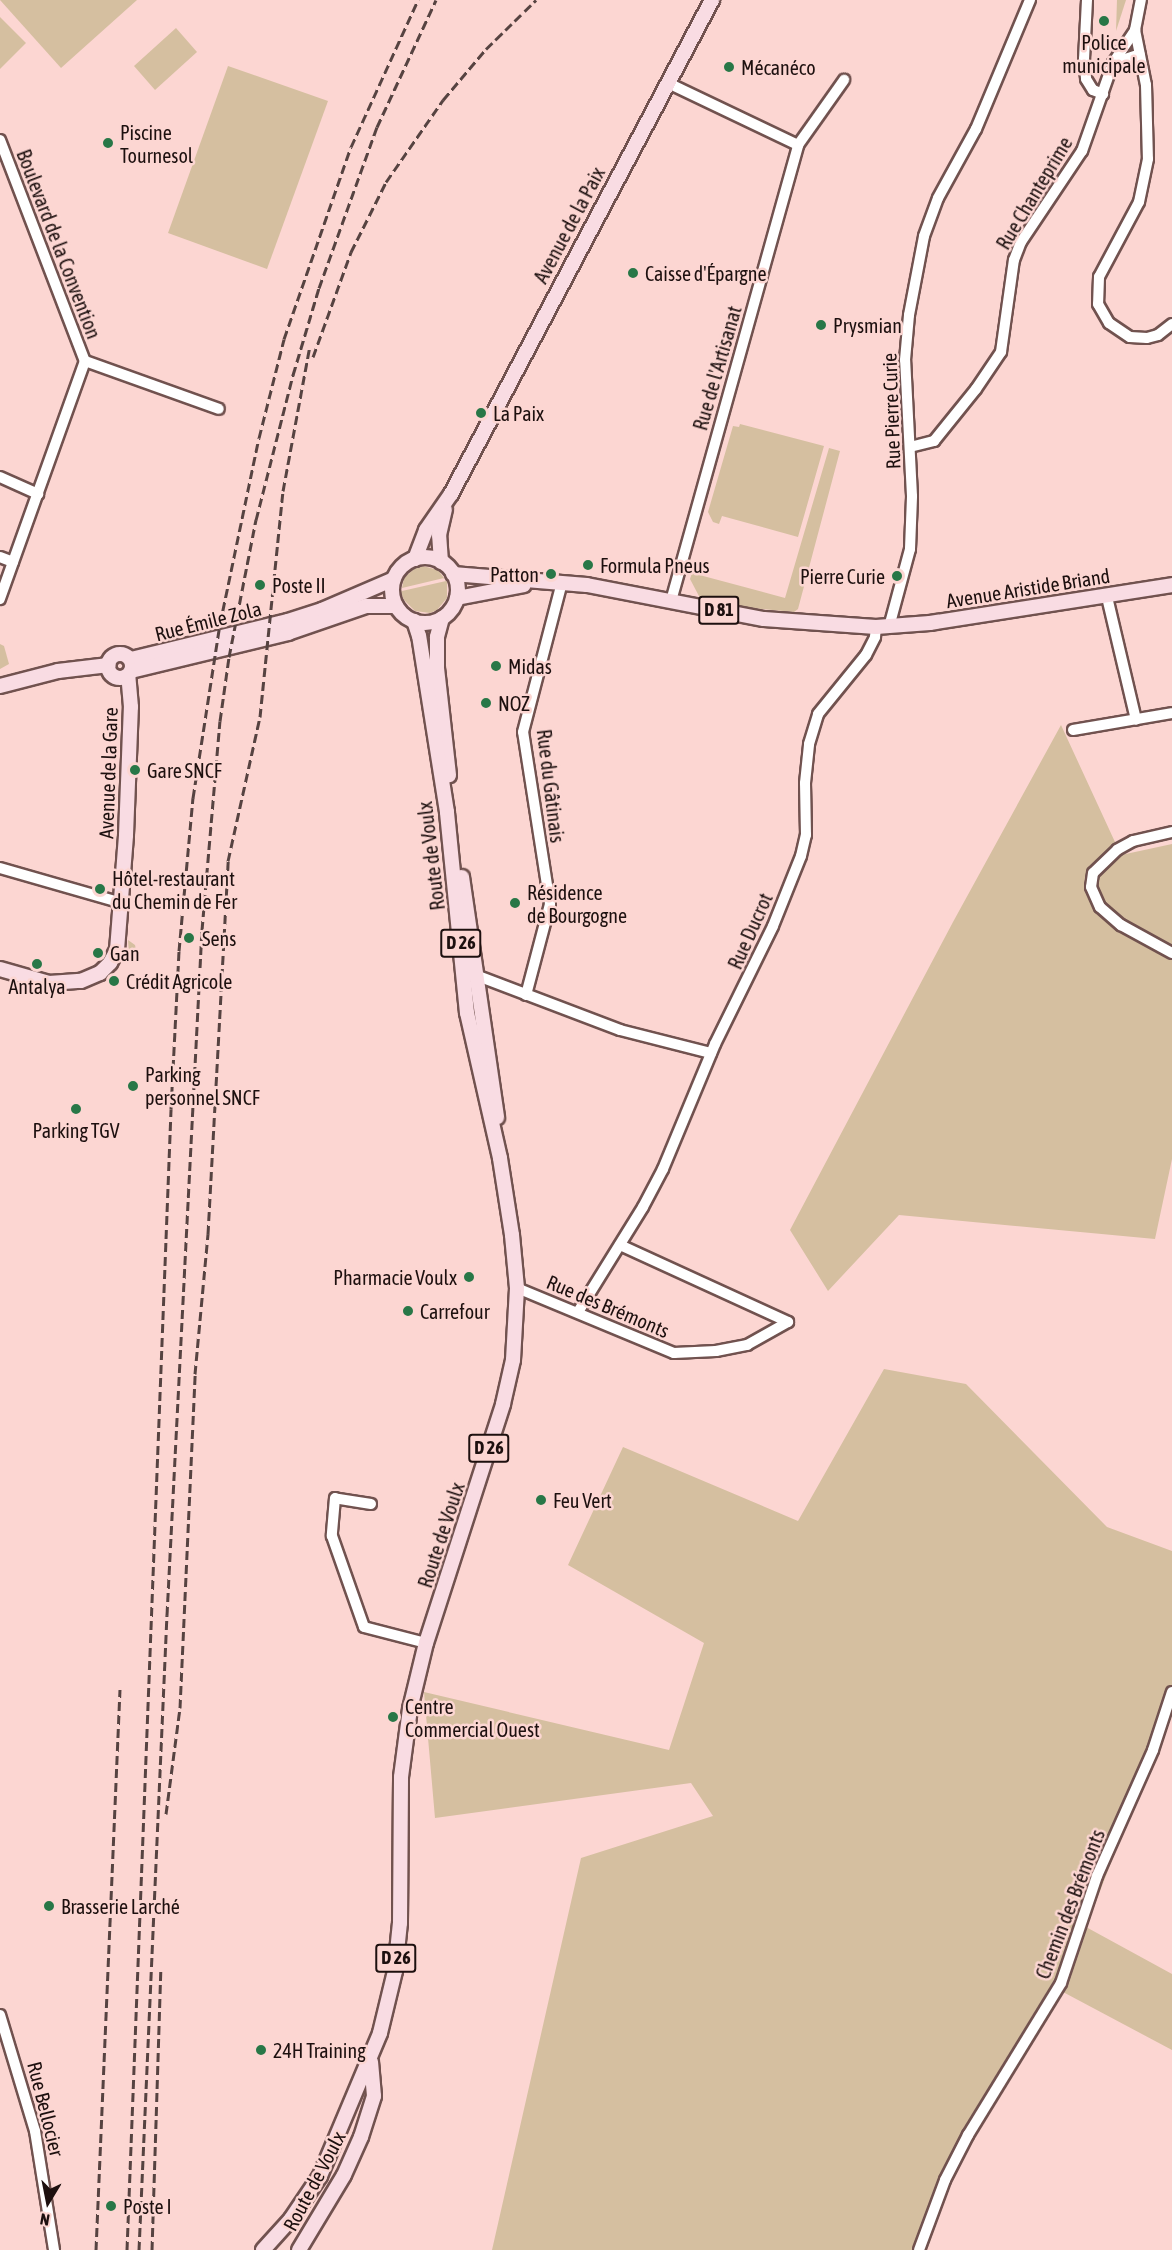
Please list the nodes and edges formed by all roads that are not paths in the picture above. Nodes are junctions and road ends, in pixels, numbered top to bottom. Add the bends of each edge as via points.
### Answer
1 (712, 0) edge
2 (1030, 0) edge
3 (1087, 0) edge
4 (1141, 0) edge
5 (1135, 30) junction
6 (1140, 54) junction
7 (1113, 63) junction
8 (844, 80) dead end
9 (668, 83) junction
10 (1103, 94) junction
11 (0, 140) edge
12 (798, 145) junction
13 (1172, 324) edge
14 (85, 361) junction
15 (219, 409) dead end
16 (910, 447) junction
17 (0, 477) edge
18 (38, 494) junction
19 (450, 494) junction
20 (0, 557) edge
21 (415, 559) junction
22 (13, 562) junction
23 (441, 562) junction
24 (453, 574) junction
25 (394, 579) junction
26 (538, 582) junction
27 (562, 582) junction
28 (1172, 585) edge
29 (1107, 597) junction
30 (457, 598) junction
31 (0, 599) edge
32 (671, 601) junction
33 (396, 606) junction
34 (442, 618) junction
35 (414, 621) junction
36 (883, 627) junction
37 (109, 665) junction
38 (130, 668) junction
39 (0, 686) edge
40 (1172, 713) edge
41 (1136, 720) junction
42 (1073, 730) dead end
43 (1172, 832) edge
44 (0, 868) edge
45 (122, 903) junction
46 (1172, 953) edge
47 (0, 969) edge
48 (478, 976) junction
49 (526, 995) junction
50 (711, 1053) junction
51 (500, 1158) junction
52 (620, 1245) junction
53 (517, 1288) junction
54 (578, 1312) junction
55 (371, 1503) dead end
56 (426, 1643) junction
57 (1172, 1692) edge
58 (0, 2014) edge
59 (370, 2060) junction
60 (54, 2250) edge
61 (263, 2250) edge
62 (298, 2250) edge
63 (919, 2250) edge

1 - 9 main road, Avenue de la Paix
2 - 16 street, Rue Pierre Curie via 985,110 938,198 924,236 905,360
3 - 10 street via 1086,79 1093,90
4 - 5 street
5 - 6 street
5 - 7 street, Rue Chanteprime
6 - 7 street
6 - 13 street via 1147,100 1145,179 1139,202 1099,277 1098,304 1109,323 1130,337 1147,338
7 - 10 street, Rue Chanteprime
8 - 12 street, Rue de l'Artisanat
9 - 12 street
9 - 19 main road, Avenue de la Paix
10 - 16 street, Rue Chanteprime via 1082,151 1021,242 1014,260 1001,352 934,441
11 - 14 street, Boulevard de la Convention
12 - 32 street, Rue de l'Artisanat
14 - 15 street
14 - 18 street, Boulevard de la Convention
16 - 36 street, Rue Pierre Curie via 910,549
17 - 18 street
18 - 22 street, Boulevard de la Convention
19 - 21 main road via 426,530
19 - 23 main road via 439,529
20 - 22 street
21 - 23 main road
21 - 25 main road via 404,565
22 - 31 street, Boulevard de la Convention
23 - 24 main road
24 - 26 main road, D 81
24 - 30 main road
25 - 33 main road
25 - 38 main road, Rue Émile Zola via 311,614 201,642
26 - 27 main road, D 81
26 - 30 main road, D 81
27 - 32 main road, D 81
27 - 49 street, Rue du Gâtinais via 523,732 550,904
28 - 29 main road, Avenue Aristide Briand / D 81
29 - 36 main road, Avenue Aristide Briand / D 81
29 - 41 street
30 - 34 main road via 452,610
32 - 36 main road, D 81 via 764,619
33 - 35 main road
33 - 38 main road, Rue Émile Zola via 366,606 288,633
34 - 35 main road via 425,623
34 - 48 main road, Route de Voulx / D 26 via 437,637 437,668
35 - 51 main road, Route de Voulx / D 26 via 447,812 467,1013
36 - 50 street, Rue Ducrot via 866,655 818,714 809,744 806,835 801,856 773,926
37 - 38 main road via 117,677
37 - 38 main road via 117,654 123,654
37 - 39 main road via 58,671
38 - 45 main road, Avenue de la Gare
40 - 41 street
41 - 42 street
43 - 46 street via 1133,841 1102,861 1093,873 1091,887 1100,907 1121,925
44 - 45 street
45 - 47 main road, Avenue de la Gare via 117,950 100,973 81,981 49,983
48 - 49 street
48 - 51 main road, Route de Voulx / D 26 via 496,1096
49 - 50 street via 620,1030
50 - 52 street, Rue Ducrot via 663,1169
51 - 53 main road, Route de Voulx / D 26
52 - 54 street, Rue Ducrot
52 - 54 street, Rue des Brémonts via 788,1322 747,1345 716,1352 674,1353
53 - 54 street, Rue des Brémonts
53 - 56 main road, Route de Voulx / D 26 via 513,1360 503,1404
55 - 56 street via 335,1498 332,1536 364,1626
56 - 59 main road, Route de Voulx / D 26 via 410,1709 401,1777 400,1923 395,1971
57 - 63 street, Chemin des Brémonts via 1153,1750 1097,1876 1061,1983 968,2135 945,2180
58 - 60 street, Rue Bellocier via 35,2131
59 - 61 main road via 320,2176 291,2219
59 - 62 main road, Route de Voulx / D 26 via 374,2096 361,2138 344,2175

